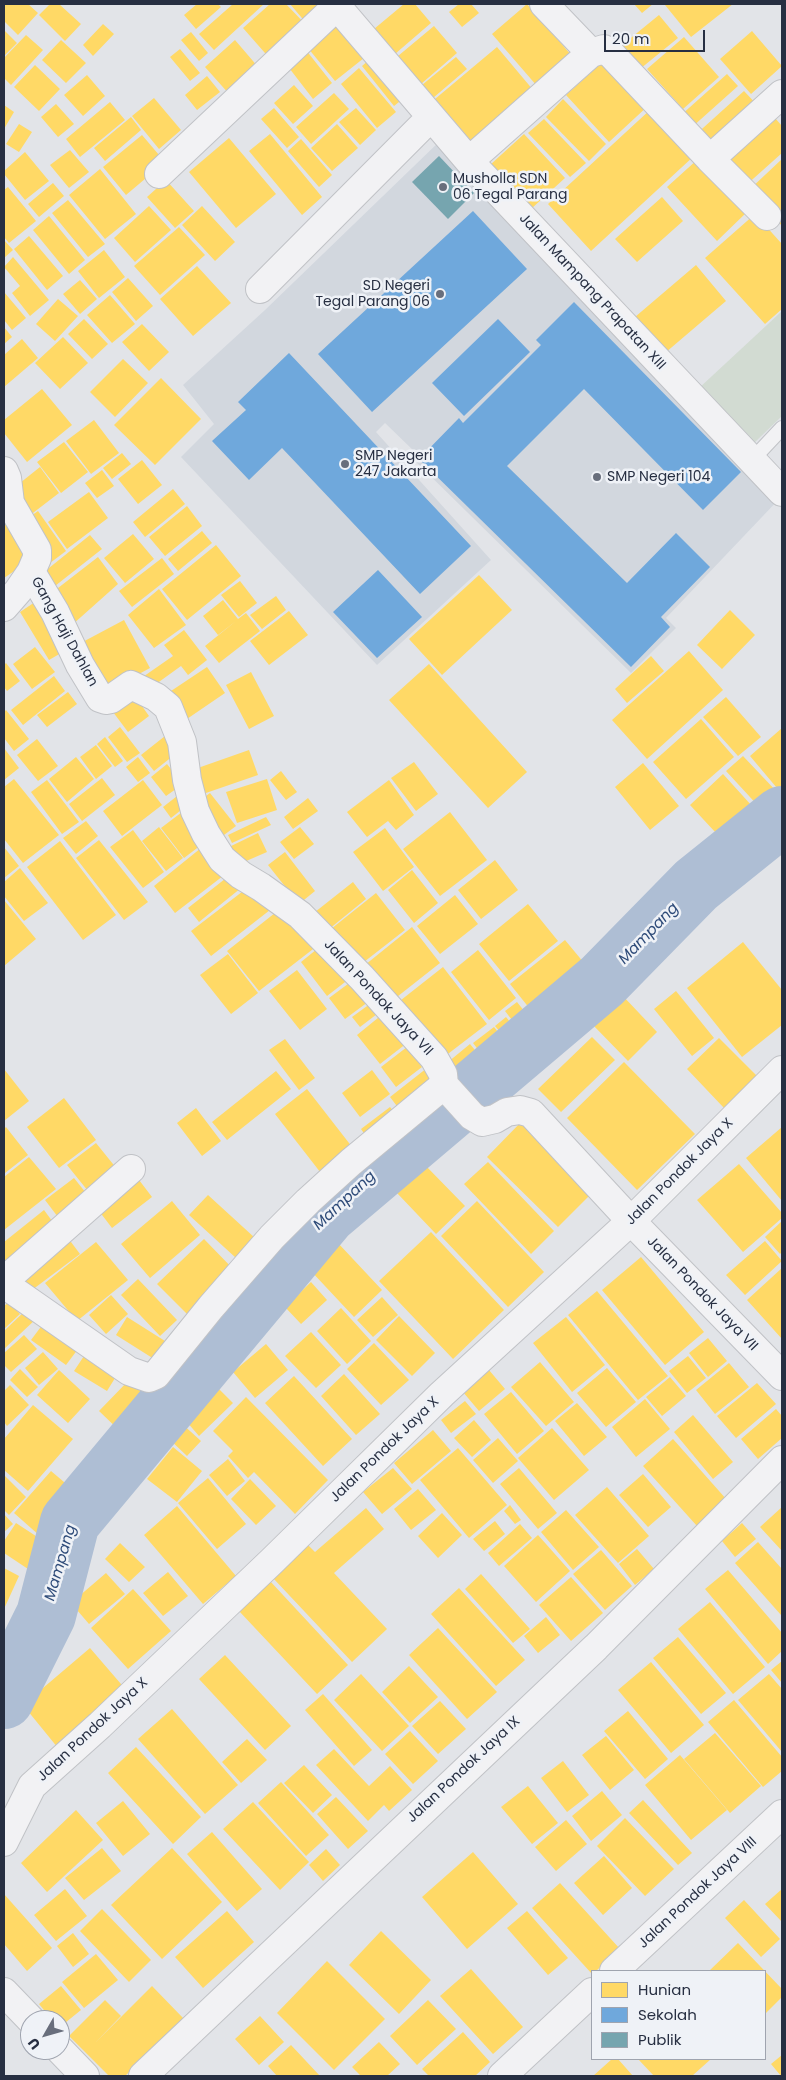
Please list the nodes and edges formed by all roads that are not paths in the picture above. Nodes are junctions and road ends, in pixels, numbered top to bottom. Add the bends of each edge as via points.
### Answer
1 (544, 4) edge
2 (336, 5) edge
3 (591, 53) junction
4 (782, 94) edge
5 (431, 116) junction
6 (710, 159) junction
7 (469, 160) junction
8 (159, 174) dead end
9 (767, 216) dead end
10 (260, 289) dead end
11 (782, 428) edge
12 (751, 461) junction
13 (4, 471) edge
14 (782, 492) edge
15 (31, 572) junction
16 (4, 607) edge
17 (97, 692) joint
18 (782, 1070) edge
19 (448, 1090) junction
20 (131, 1169) dead end
21 (631, 1221) junction
22 (4, 1283) edge
23 (782, 1376) edge
24 (782, 1460) edge
25 (782, 1814) edge
26 (4, 1842) edge
27 (615, 1970) edge
28 (4, 1992) edge
29 (591, 1993) edge
30 (21, 2010) edge
31 (70, 2060) edge
32 (85, 2076) edge
33 (143, 2076) edge
34 (502, 2076) edge

1 - 3 street
2 - 5 street, Jalan Mampang Prapatan XIII
2 - 8 street
3 - 6 street via 604,49 611,54
3 - 7 street
4 - 6 street
5 - 7 street, Jalan Mampang Prapatan XIII
5 - 10 street
6 - 9 street
7 - 12 street, Jalan Mampang Prapatan XIII
11 - 12 lane
12 - 14 street, Jalan Mampang Prapatan XIII
13 - 15 street, Gang Haji Dahlan via 10,504 37,550
15 - 16 street, Gang Haji Dahlan
15 - 17 street, Gang Haji Dahlan
17 - 19 street, Jalan Pondok Jaya VII via 106,700 131,685 168,707 182,742 195,811 222,859 300,915 362,978 434,1058
18 - 21 street, Jalan Pondok Jaya X
19 - 21 street, Jalan Pondok Jaya VII via 482,1122 507,1112 520,1110 531,1113
19 - 22 street via 344,1169 272,1237 156,1375 149,1378 129,1372
20 - 22 street
21 - 23 street, Jalan Pondok Jaya VII
21 - 26 street, Jalan Pondok Jaya X via 442,1394 215,1616 32,1786
24 - 33 street, Jalan Pondok Jaya IX via 596,1647
25 - 27 street, Jalan Pondok Jaya VIII
28 - 30 street
29 - 34 street
31 - 32 street

